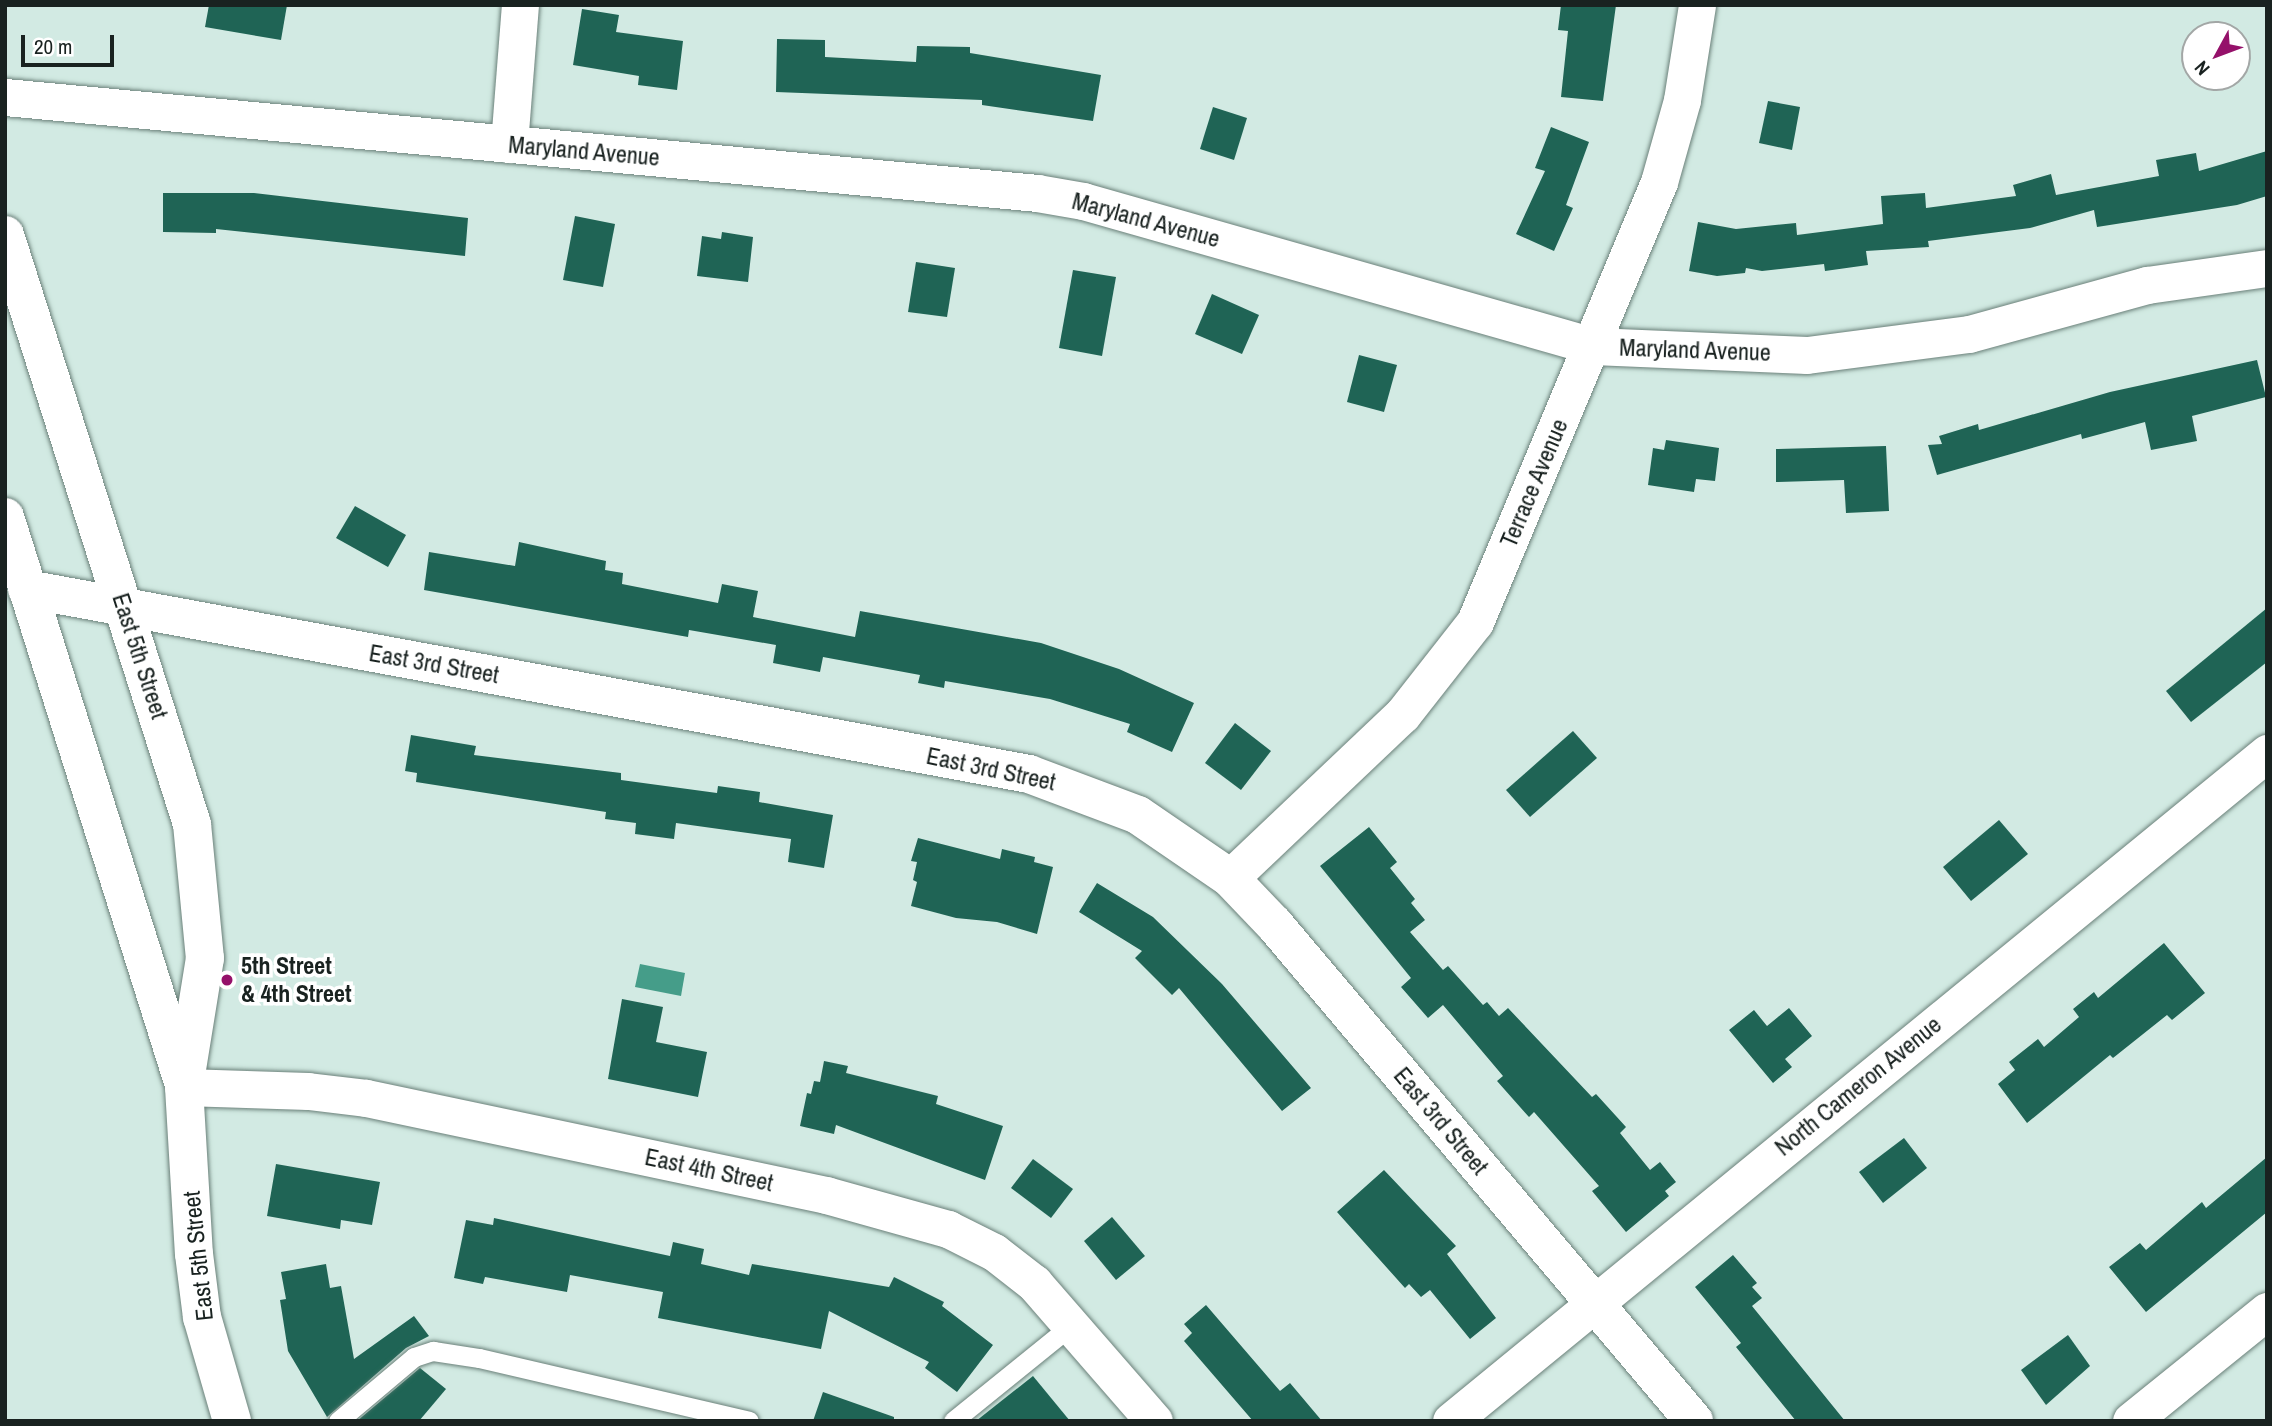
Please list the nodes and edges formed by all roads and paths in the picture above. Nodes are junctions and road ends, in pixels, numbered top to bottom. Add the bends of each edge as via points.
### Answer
1 (520, 5) edge
2 (1697, 5) edge
3 (5, 97) edge
4 (509, 144) junction
5 (5, 235) edge
6 (2267, 268) edge
7 (1593, 346) junction
8 (5, 517) edge
9 (27, 589) junction
10 (125, 607) junction
11 (2267, 753) edge
12 (1230, 878) junction
13 (184, 1087) junction
14 (1594, 1302) junction
15 (2267, 1311) edge
16 (1074, 1323) junction
17 (232, 1421) edge
18 (338, 1421) edge
19 (749, 1421) edge
20 (953, 1421) edge
21 (1154, 1421) edge
22 (1451, 1421) edge
23 (1695, 1421) edge
24 (2131, 1421) edge

1 - 4 street
2 - 7 street, Terrace Avenue via 1682,100 1659,182
3 - 4 street, Maryland Avenue
4 - 7 street, Maryland Avenue via 1083,201
5 - 10 street, East 5th Street
6 - 7 street, Maryland Avenue via 2147,285 1969,334 1807,355
7 - 12 street, Terrace Avenue via 1475,622 1402,715
8 - 9 street, East 5th Street
9 - 10 street, East 3rd Street
9 - 13 street, East 5th Street
10 - 12 street, East 3rd Street via 1029,774 1138,815
10 - 13 street, East 5th Street via 180,780 200,869 205,958
11 - 14 street, North Cameron Avenue
12 - 14 street, East 3rd Street
13 - 16 street, East 4th Street via 366,1098 900,1212 948,1228 994,1252
13 - 17 street, East 5th Street via 202,1317
14 - 22 street, North Cameron Avenue
14 - 23 street, East 3rd Street
15 - 24 street
16 - 20 lane
16 - 21 street, East 4th Street
18 - 19 lane via 414,1357 433,1351 478,1357

